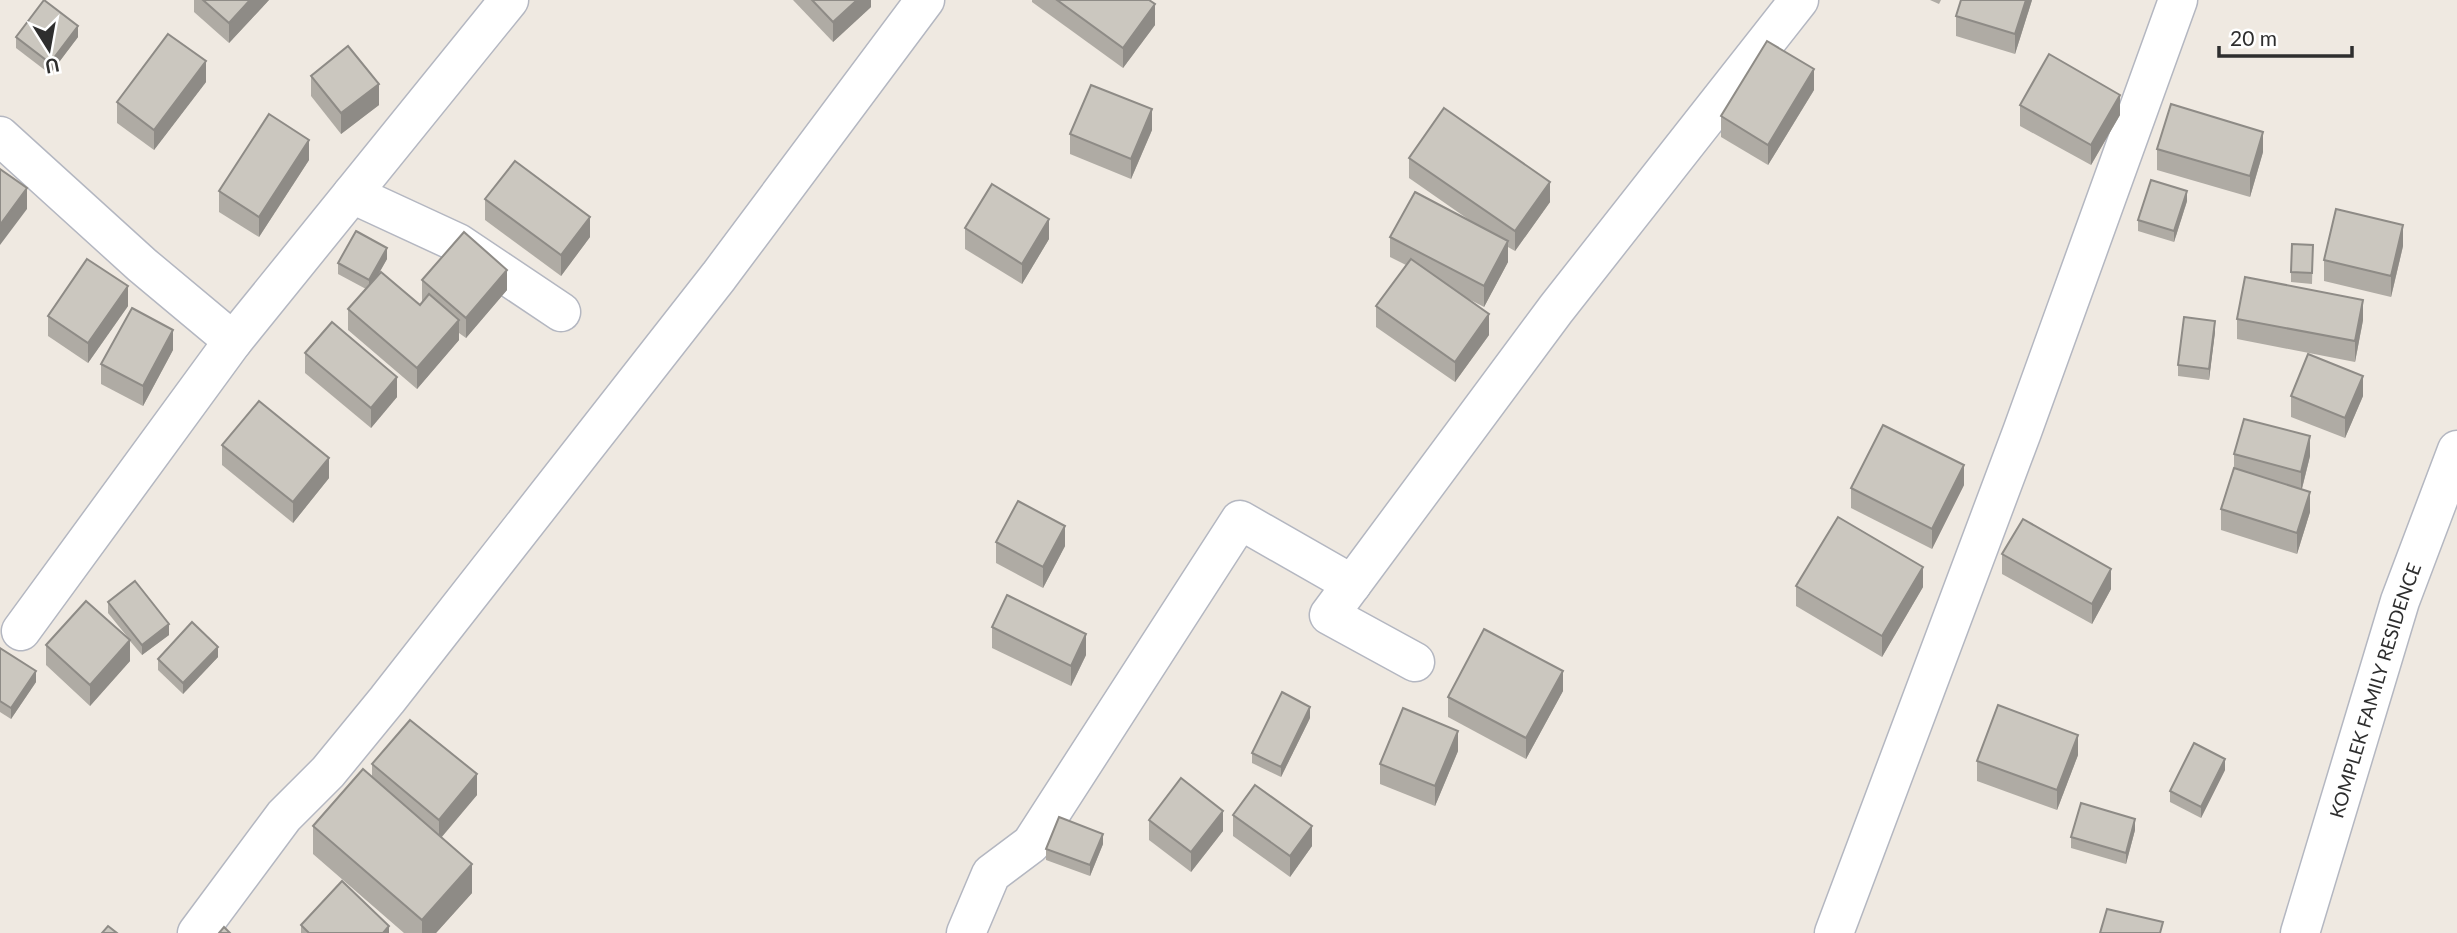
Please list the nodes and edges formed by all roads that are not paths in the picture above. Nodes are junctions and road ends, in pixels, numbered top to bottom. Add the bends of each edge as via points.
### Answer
1 (509, 0) edge
2 (925, 0) edge
3 (1799, 0) edge
4 (2178, 0) edge
5 (0, 136) edge
6 (352, 194) junction
7 (561, 312) dead end
8 (233, 341) junction
9 (2457, 450) edge
10 (1352, 584) junction
11 (21, 631) dead end
12 (1415, 662) dead end
13 (197, 933) edge
14 (965, 933) edge
15 (1833, 933) edge
16 (2300, 933) edge

1 - 6 street
2 - 13 street via 719,276 387,700 328,772 284,816
3 - 10 street via 1556,309
4 - 15 street via 2022,432
5 - 8 street
6 - 7 street via 458,243
6 - 8 street
8 - 11 street
9 - 16 street, KOMPLEK FAMILY RESIDENCE via 2400,601
10 - 12 street via 1329,615
10 - 14 street via 1240,520 1031,844 991,874

